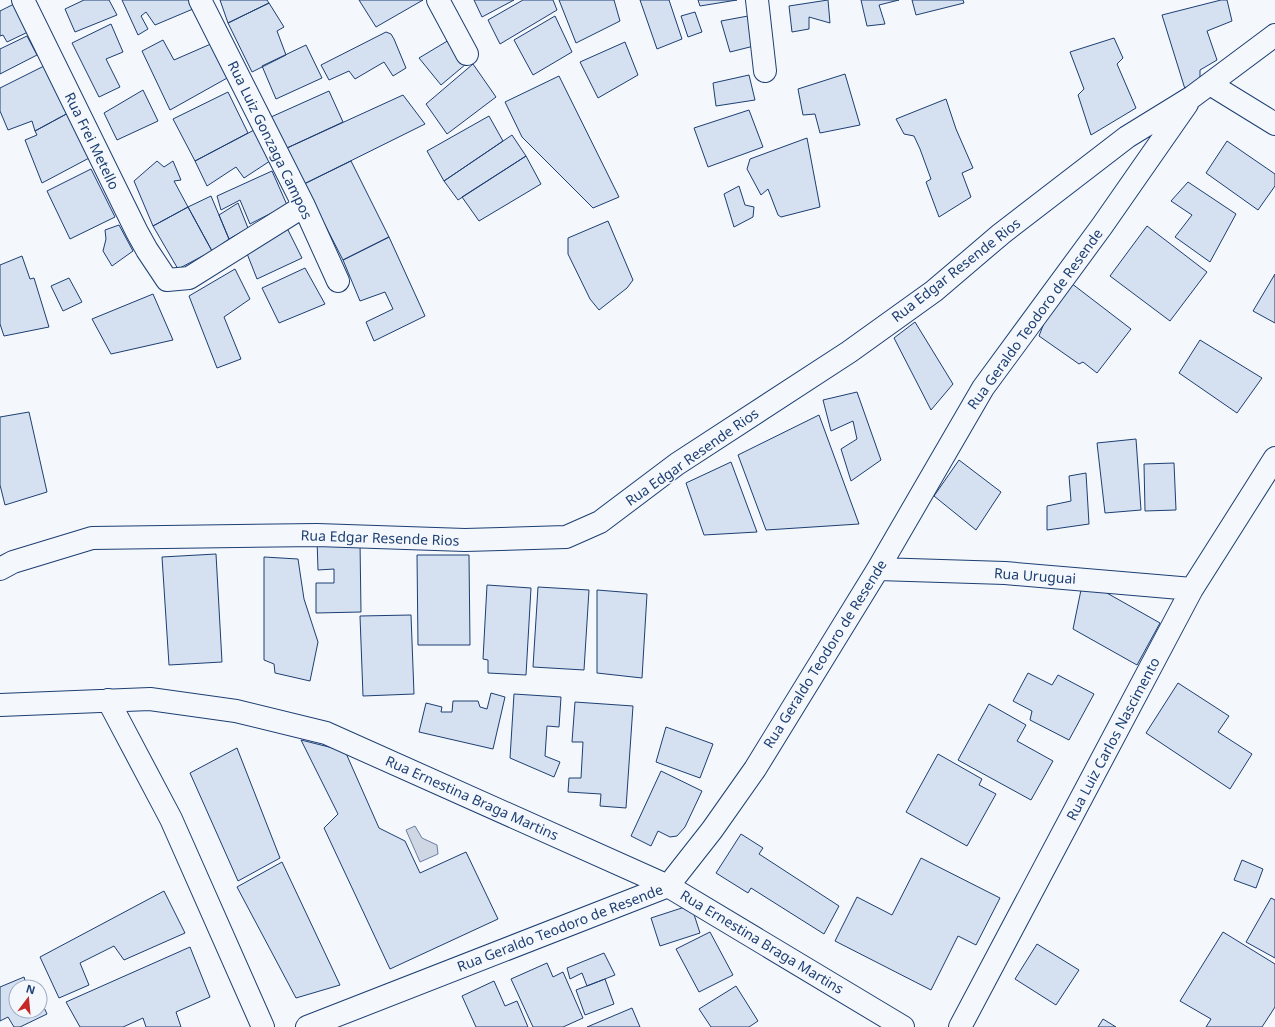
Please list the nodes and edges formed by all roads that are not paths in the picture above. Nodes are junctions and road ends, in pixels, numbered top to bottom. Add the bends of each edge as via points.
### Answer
1 (23, 0) edge
2 (200, 0) edge
3 (438, 0) edge
4 (757, 0) edge
5 (1275, 35) edge
6 (467, 54) dead end
7 (765, 71) dead end
8 (1210, 84) junction
9 (1192, 97) junction
10 (1275, 124) edge
11 (304, 206) junction
12 (338, 281) dead end
13 (1275, 458) edge
14 (0, 569) edge
15 (878, 569) junction
16 (1192, 589) junction
17 (108, 700) junction
18 (0, 705) edge
19 (668, 886) junction
20 (263, 1027) edge
21 (307, 1027) edge
22 (903, 1027) edge
23 (960, 1027) edge

1 - 11 street, Rua Frei Metello via 146,250 167,280 189,278
2 - 11 street, Rua Luiz Gonzaga Campos
3 - 6 street
4 - 7 street
5 - 8 street, Rua Edgar Resende Rios
8 - 9 street, Rua Edgar Resende Rios
8 - 10 street
9 - 14 street, Rua Edgar Resende Rios via 1127,137 1001,234 934,291 849,352 677,464 600,522 566,537 465,540 317,535 92,538 13,562
9 - 15 street, Rua Geraldo Teodoro de Resende via 1102,226 983,388
11 - 12 street, Rua Luiz Gonzaga Campos
13 - 16 street, Rua Luiz Carlos Nascimento
15 - 16 street, Rua Uruguai via 1005,573
15 - 19 street, Rua Geraldo Teodoro de Resende via 754,768 712,830
16 - 23 street, Rua Luiz Carlos Nascimento
17 - 18 street, Rua Ernestina Braga Martins
17 - 19 street, Rua Ernestina Braga Martins via 150,699 236,711 326,733
17 - 20 street via 172,819
19 - 21 street, Rua Geraldo Teodoro de Resende
19 - 22 street, Rua Ernestina Braga Martins

